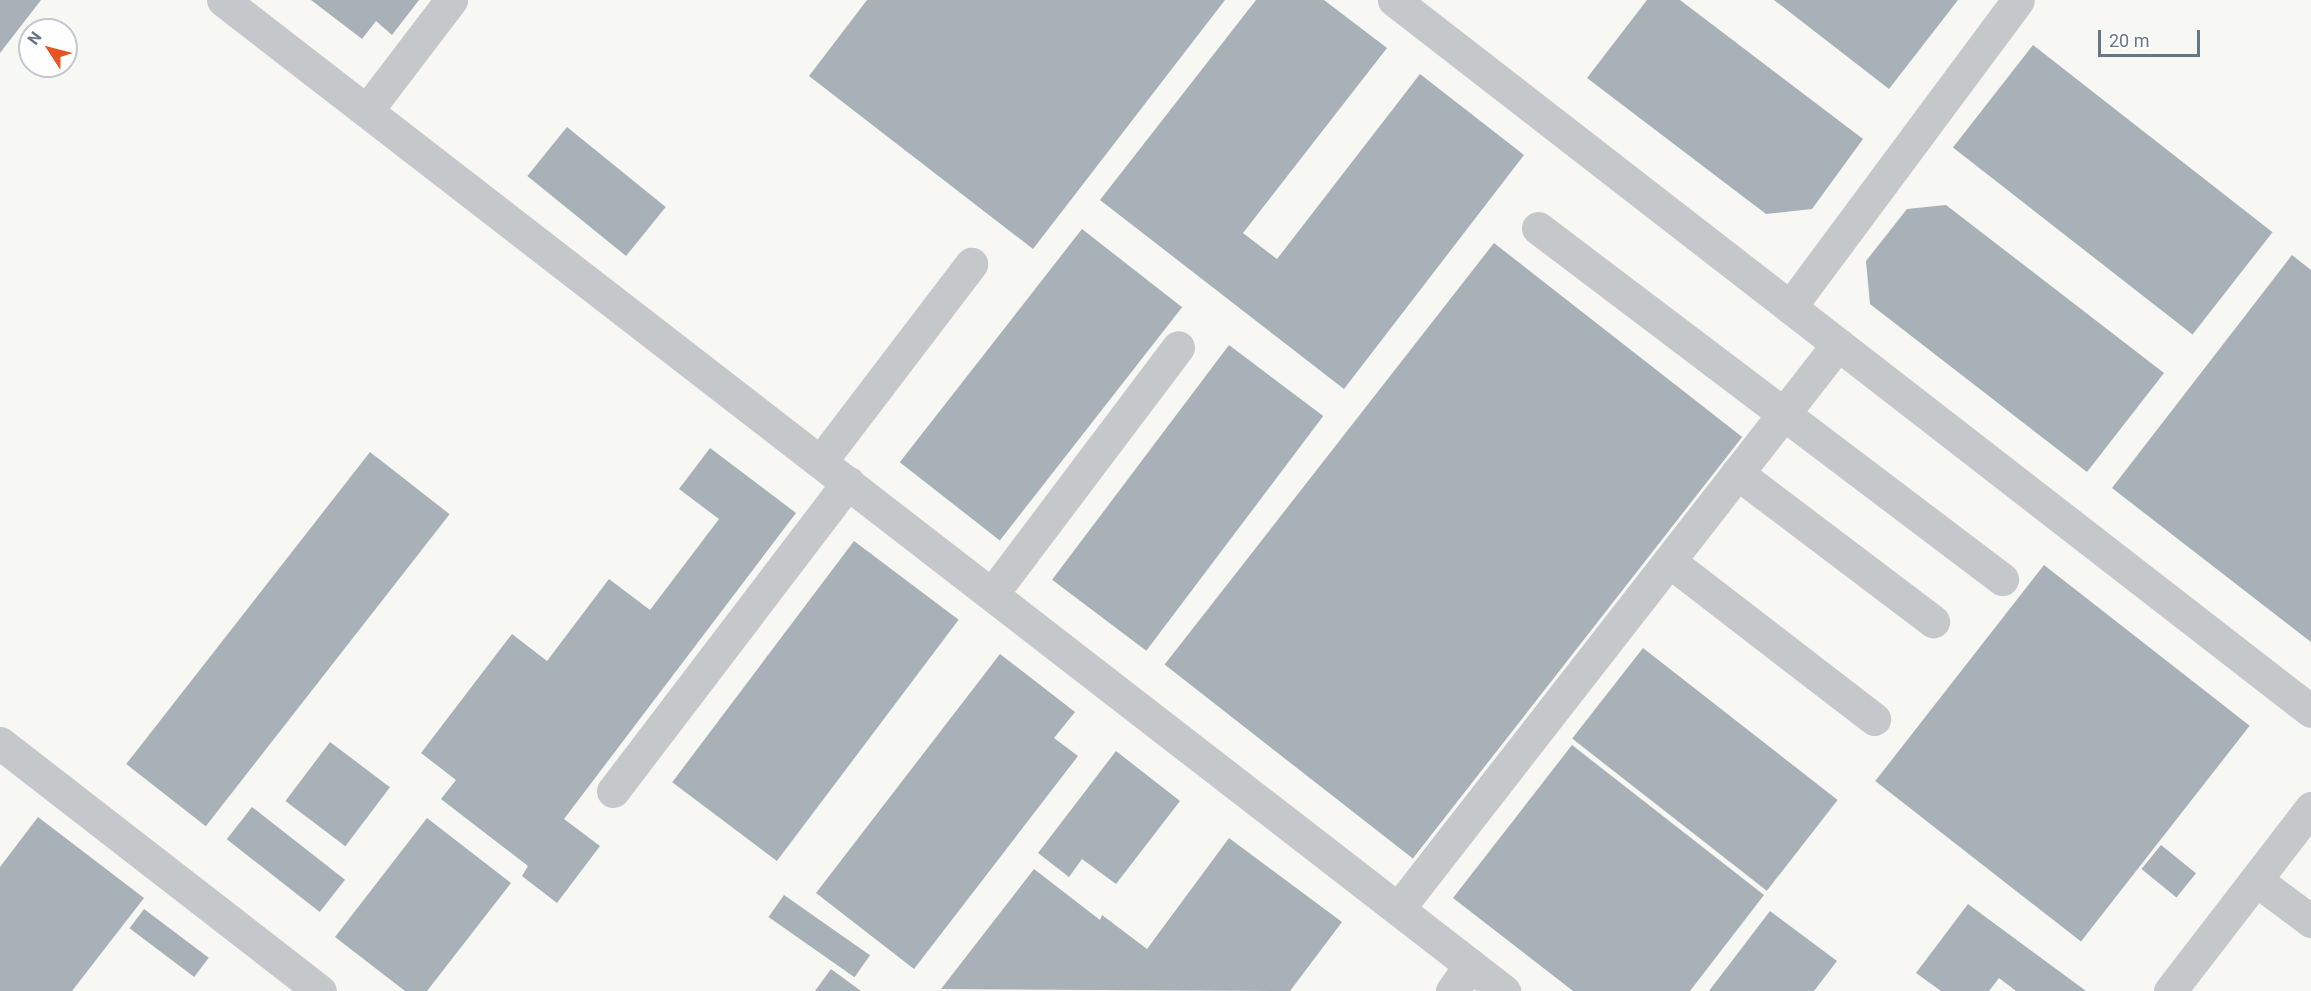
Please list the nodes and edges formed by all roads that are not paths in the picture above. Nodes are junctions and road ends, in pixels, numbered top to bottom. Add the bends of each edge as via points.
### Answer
1 (224, 0) edge
2 (452, 0) edge
3 (1394, 0) edge
4 (2018, 0) edge
5 (368, 109) junction
6 (1538, 228) dead end
7 (971, 264) dead end
8 (1790, 307) junction
9 (1838, 344) junction
10 (1178, 347) dead end
11 (1784, 414) junction
12 (821, 461) junction
13 (1737, 473) junction
14 (848, 482) junction
15 (1669, 561) junction
16 (2002, 579) dead end
17 (992, 594) junction
18 (1933, 621) dead end
19 (2311, 711) edge
20 (1874, 719) dead end
21 (0, 742) edge
22 (613, 790) dead end
23 (2311, 808) edge
24 (2256, 880) junction
25 (1398, 909) junction
26 (2311, 921) edge
27 (1470, 965) junction
28 (320, 991) edge
29 (1452, 991) edge
30 (1504, 991) edge
31 (2170, 991) edge

1 - 5 street
2 - 5 street
3 - 8 street
4 - 8 street
5 - 12 street
6 - 11 street
7 - 12 street
8 - 9 street
9 - 11 street
9 - 19 street
10 - 17 street
11 - 13 street
11 - 16 street
12 - 14 street
13 - 15 street
13 - 18 street
14 - 17 street
14 - 22 street
15 - 20 street
15 - 25 street
17 - 25 street
21 - 28 street
23 - 24 street
24 - 26 street
24 - 31 street
25 - 27 street
27 - 29 street
27 - 30 street

